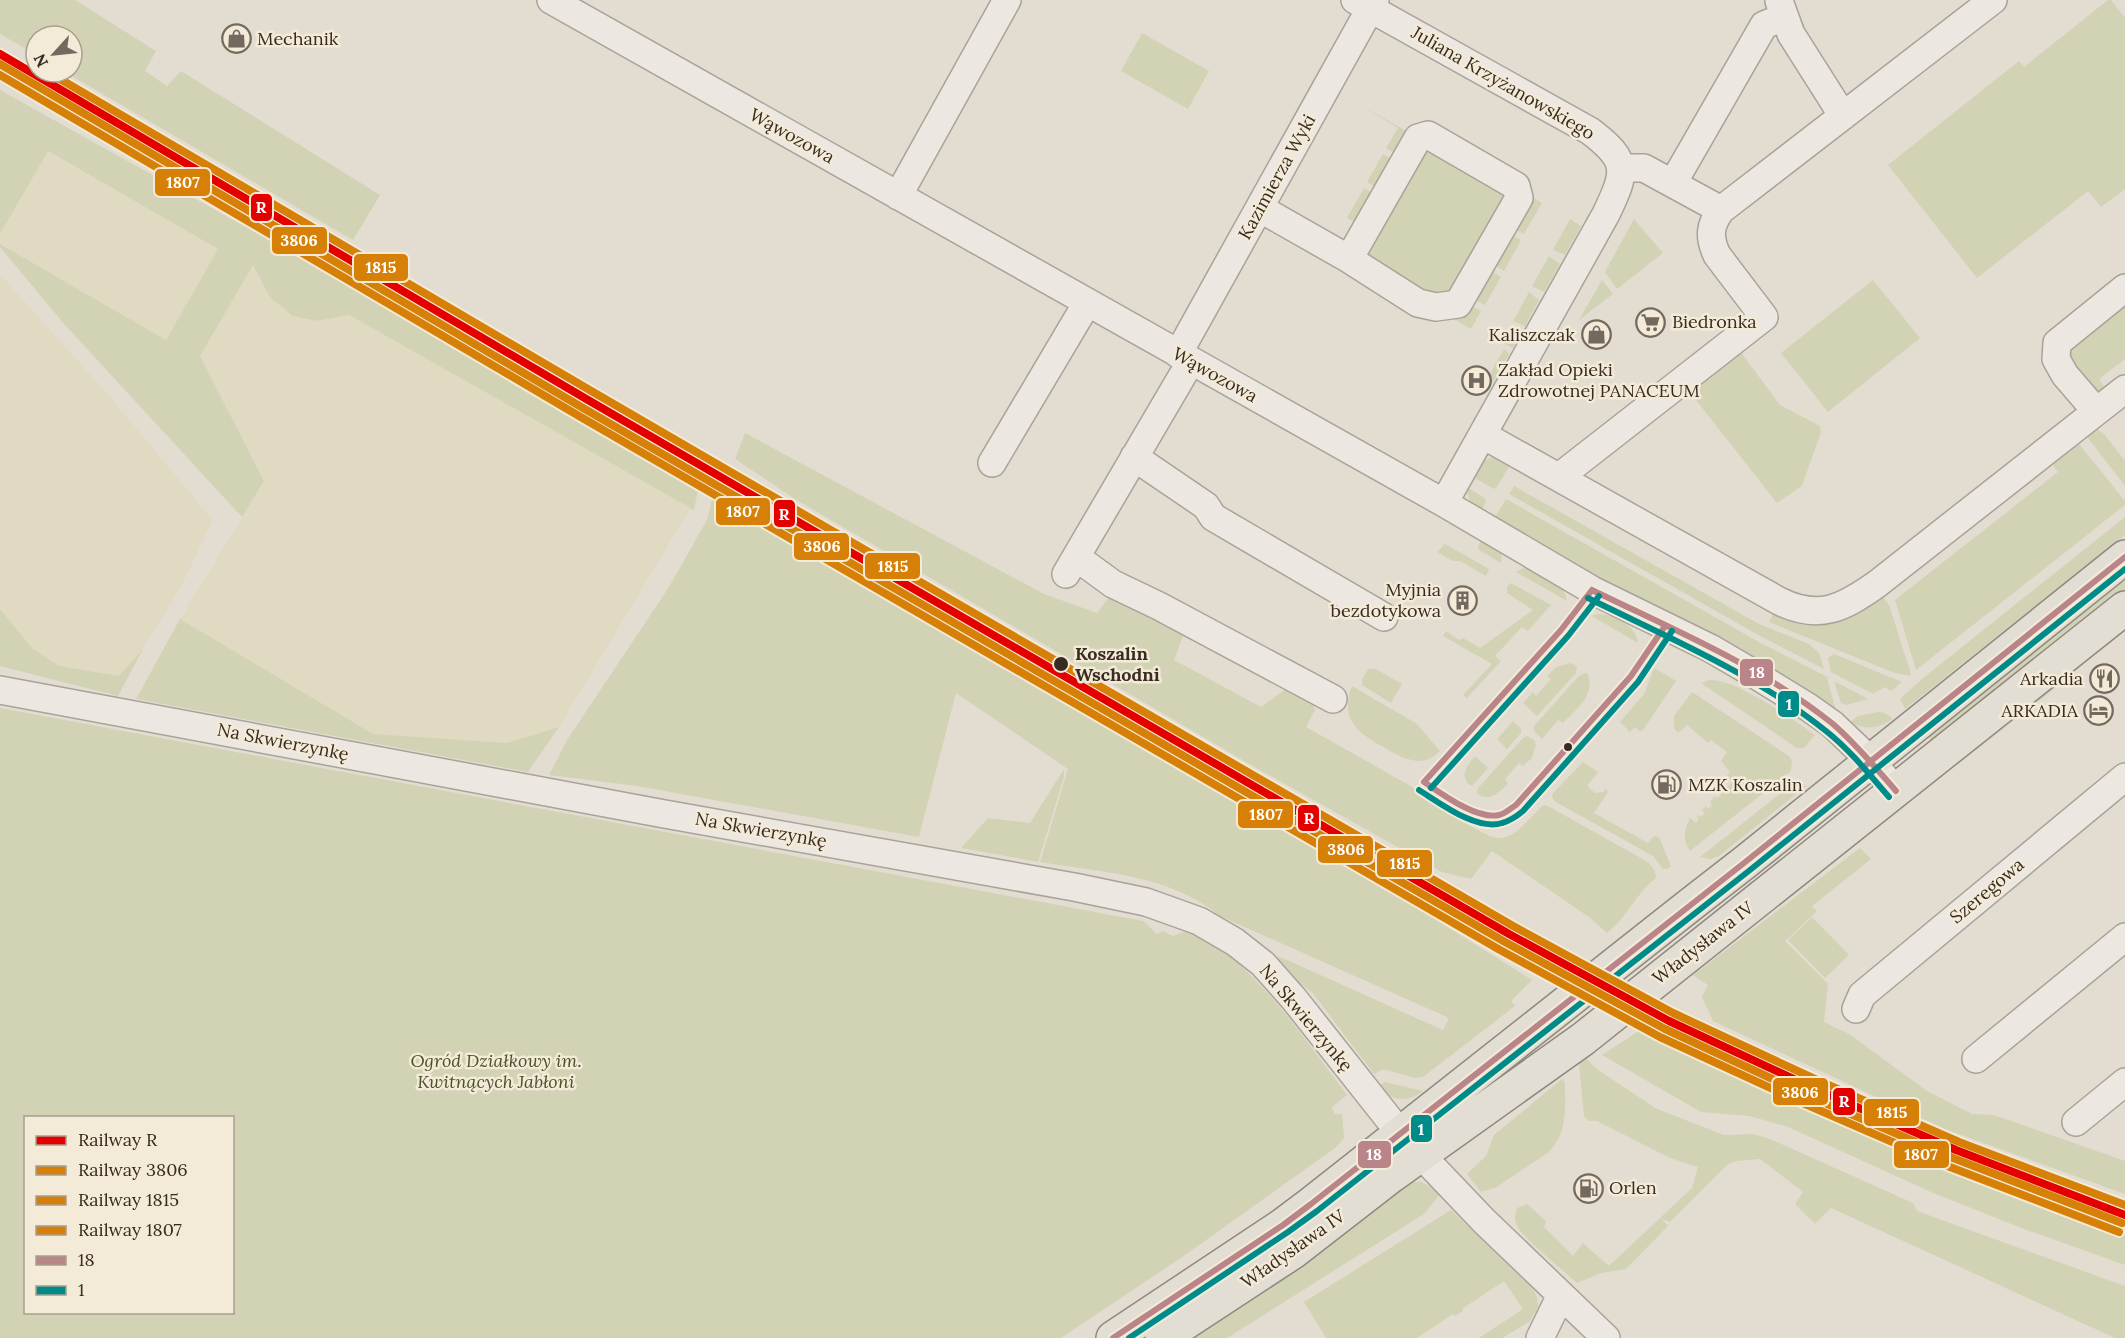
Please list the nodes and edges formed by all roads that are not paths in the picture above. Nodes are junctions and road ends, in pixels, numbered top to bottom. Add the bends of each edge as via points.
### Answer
1 (551, 0) edge
2 (1007, 0) edge
3 (1993, 0) edge
4 (1367, 3) edge
5 (1781, 9) edge
6 (1843, 116) junction
7 (1622, 168) junction
8 (1673, 183) junction
9 (897, 196) junction
10 (1261, 209) junction
11 (1721, 210) junction
12 (1349, 260) junction
13 (2125, 288) edge
14 (1087, 303) junction
15 (1185, 358) junction
16 (2125, 389) edge
17 (2096, 411) junction
18 (1484, 435) junction
19 (1134, 457) junction
20 (992, 463) dead end
21 (1559, 477) junction
22 (1444, 503) junction
23 (2125, 557) edge
24 (2125, 608) edge
25 (1384, 617) dead end
26 (0, 690) edge
27 (1333, 699) dead end
28 (1870, 761) junction
29 (2125, 778) edge
30 (1896, 791) junction
31 (2125, 937) edge
32 (1856, 1009) dead end
33 (1976, 1059) dead end
34 (2125, 1082) edge
35 (2076, 1122) dead end
36 (1410, 1144) junction
37 (1561, 1295) junction
38 (1113, 1338) edge
39 (1162, 1338) edge
40 (1540, 1338) edge
41 (1606, 1338) edge

1 - 9 street, Wąwozowa
2 - 9 street
3 - 6 street
4 - 7 street, Juliana Krzyżanowskiego via 1590,131 1611,149
4 - 10 street, Kazimierza Wyki
5 - 6 street via 1791,34
5 - 8 street via 1764,25
6 - 11 street
7 - 8 street via 1644,168
7 - 18 street via 1606,214
8 - 11 street
9 - 14 street, Wąwozowa
10 - 12 street
10 - 15 street, Kazimierza Wyki
11 - 21 street via 1711,229 1712,244 1764,317
12 - 12 street via 1418,303 1436,307 1458,304 1519,198 1516,186 1428,135 1418,138
13 - 17 street via 2057,343 2056,359 2065,375
14 - 15 street, Wąwozowa
14 - 20 street
15 - 19 street, Kazimierza Wyki
15 - 22 street, Wąwozowa
16 - 17 street
17 - 21 street via 1869,590 1854,600 1814,613 1779,601
18 - 21 street
18 - 22 street
19 - 25 street via 1206,506 1213,517
19 - 27 street, Kazimierza Wyki via 1071,566 1159,606
22 - 28 street, Wąwozowa via 1592,590 1710,648 1783,691 1832,724
23 - 28 main road, Władysława IV
24 - 30 main road, Władysława IV
26 - 36 street, Na Skwierzynkę via 1146,902 1199,921 1263,964
28 - 30 street
28 - 36 main road, Władysława IV via 1547,1018
29 - 32 street, Szeregowa via 1862,995
30 - 36 main road, Władysława IV via 1583,1039
31 - 33 street
34 - 35 street
36 - 37 street
36 - 38 main road, Władysława IV
36 - 39 main road, Władysława IV via 1293,1252
37 - 40 street
37 - 41 street

